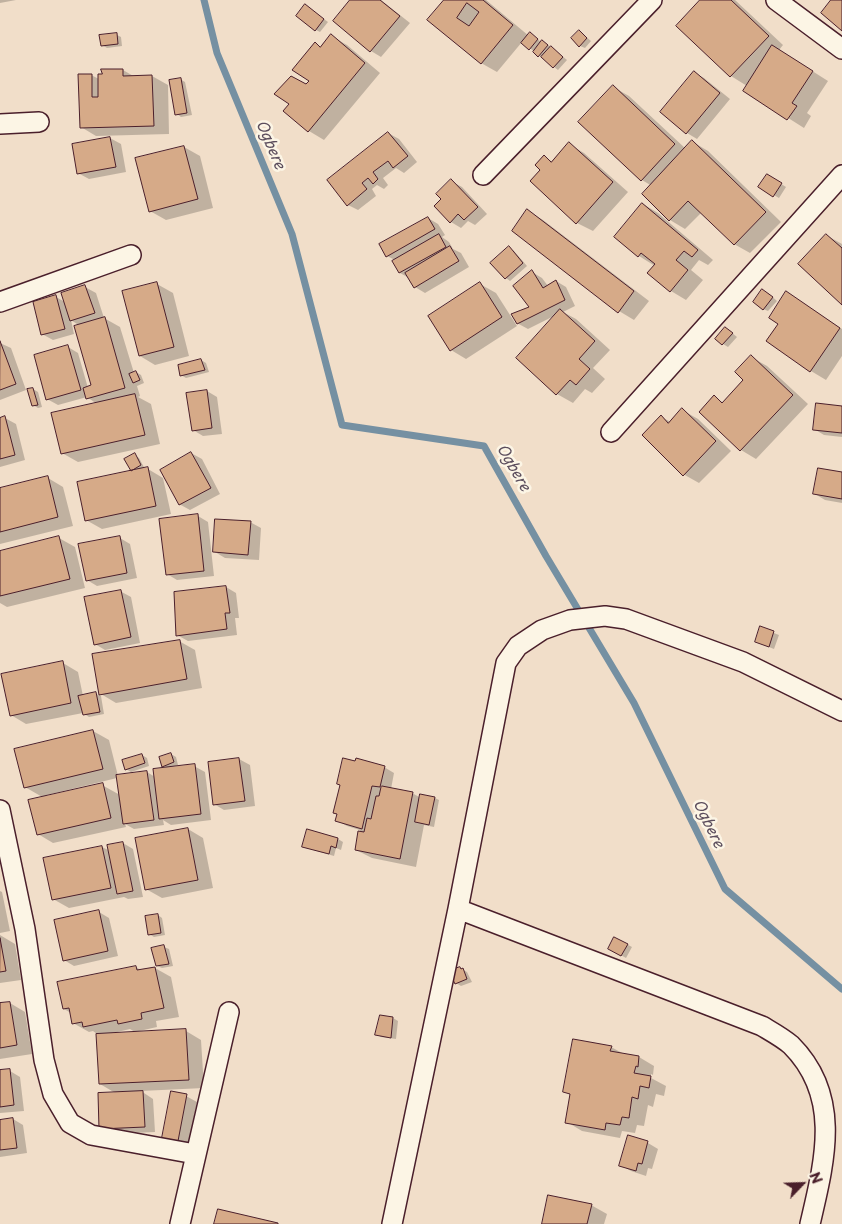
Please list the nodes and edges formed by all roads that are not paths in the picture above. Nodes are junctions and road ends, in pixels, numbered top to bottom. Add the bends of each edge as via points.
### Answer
1 (652, 0) edge
2 (776, 0) edge
3 (842, 49) edge
4 (39, 122) dead end
5 (0, 124) edge
6 (842, 175) edge
7 (483, 176) dead end
8 (131, 255) dead end
9 (0, 302) edge
10 (611, 432) dead end
11 (842, 711) edge
12 (0, 810) edge
13 (458, 909) junction
14 (229, 1012) dead end
15 (195, 1154) junction
16 (180, 1224) edge
17 (392, 1224) edge
18 (810, 1224) edge

1 - 7 street
2 - 3 street
4 - 5 street
6 - 10 street
8 - 9 street
11 - 13 street via 743,662 626,619 605,616 570,620 542,630 518,646 506,663
12 - 15 street via 25,929 44,1060 53,1094 70,1122 91,1136
13 - 17 street
13 - 18 street via 762,1026 791,1044 814,1069 830,1124 828,1148
14 - 15 street
15 - 16 street

